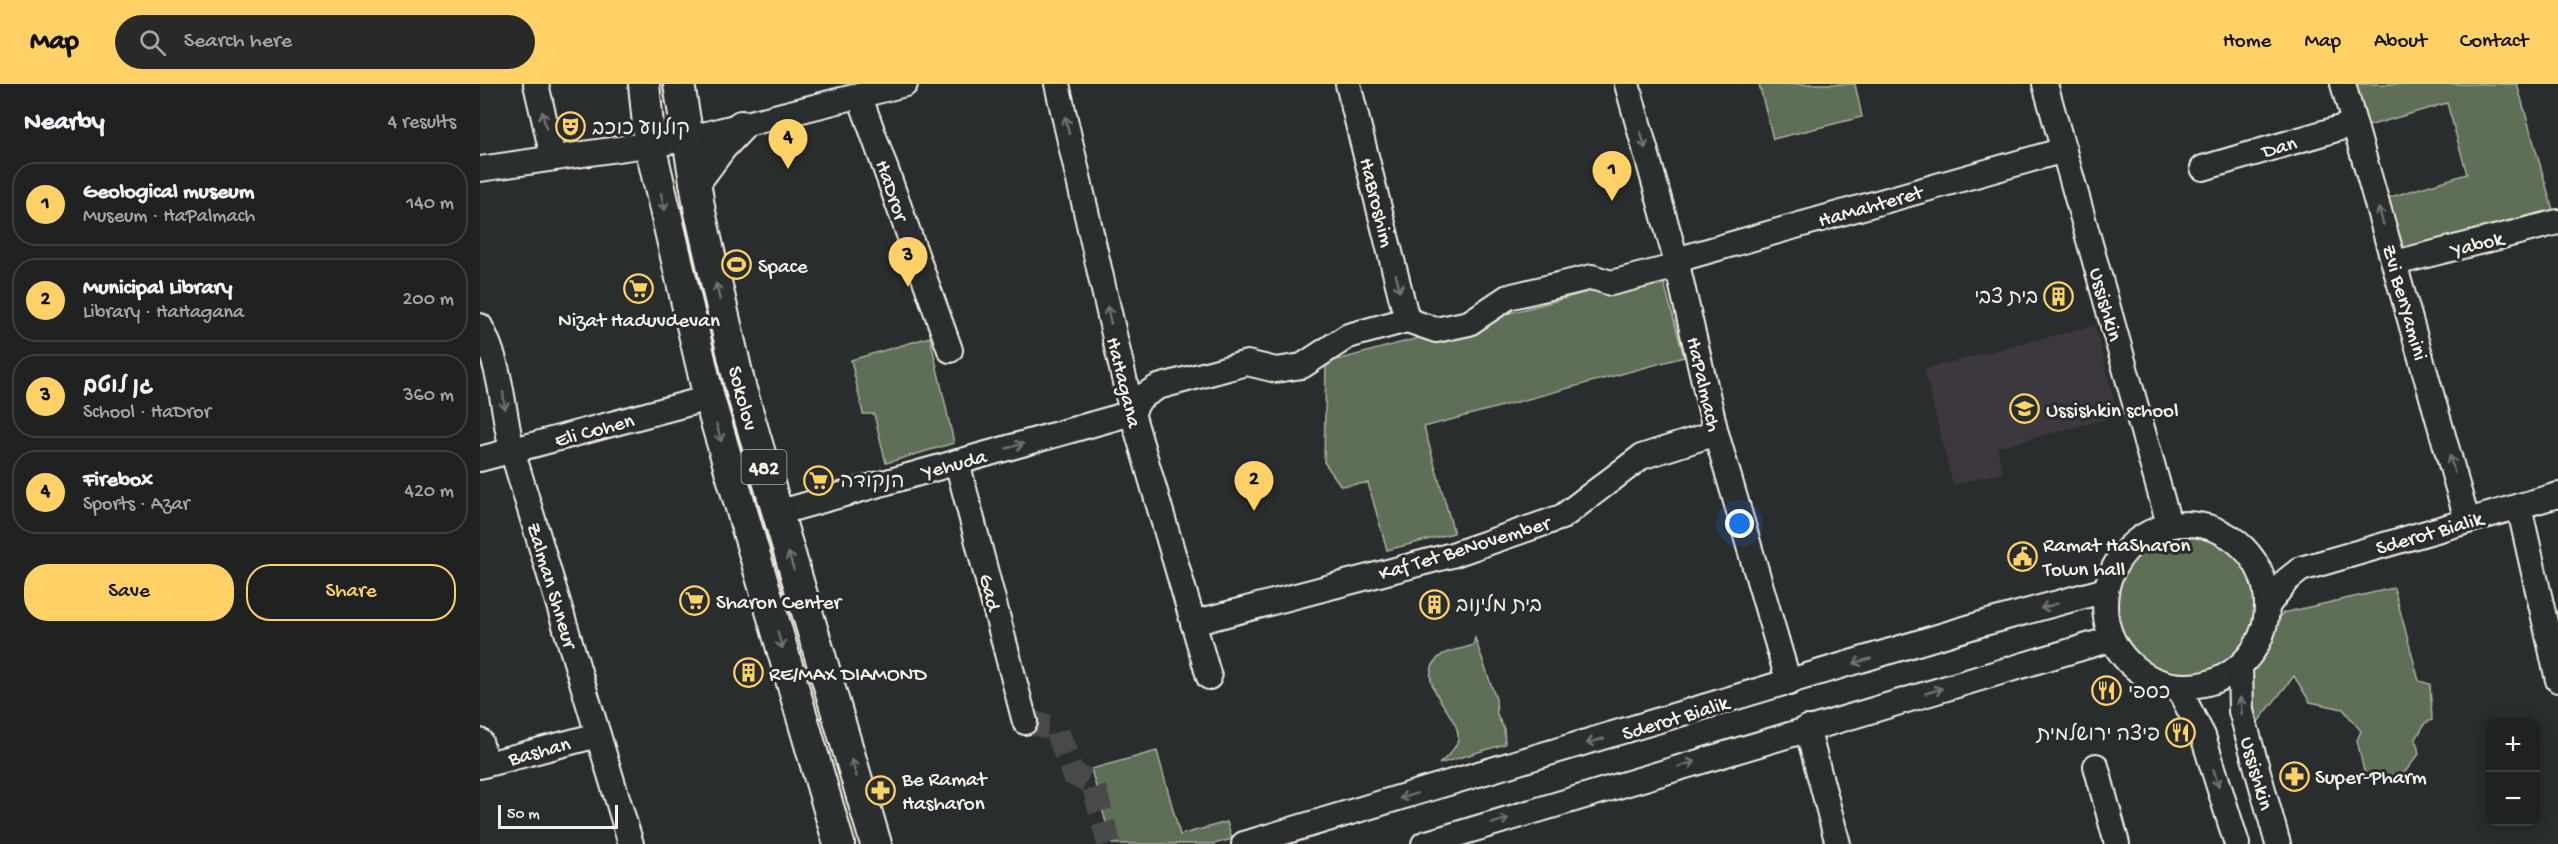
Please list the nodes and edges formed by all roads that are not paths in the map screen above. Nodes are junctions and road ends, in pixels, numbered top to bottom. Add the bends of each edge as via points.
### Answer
1 (536, 84) edge
2 (644, 84) edge
3 (679, 84) edge
4 (905, 84) edge
5 (1057, 84) edge
6 (1348, 84) edge
7 (1627, 84) edge
8 (2045, 84) edge
9 (2343, 84) edge
10 (860, 97) junction
11 (2354, 124) junction
12 (741, 126) junction
13 (687, 139) junction
14 (650, 145) junction
15 (2064, 150) junction
16 (553, 157) junction
17 (2203, 168) dead end
18 (480, 169) edge
19 (695, 182) junction
20 (2558, 222) edge
21 (1677, 263) junction
22 (2395, 263) junction
23 (1407, 320) junction
24 (484, 340) edge
25 (950, 350) dead end
26 (709, 398) junction
27 (1132, 413) junction
28 (1716, 433) junction
29 (512, 450) junction
30 (480, 459) edge
31 (957, 462) junction
32 (2558, 495) edge
33 (2518, 506) junction
34 (777, 513) junction
35 (2467, 520) junction
36 (2169, 524) junction
37 (2252, 556) junction
38 (2301, 569) junction
39 (2106, 590) junction
40 (2268, 605) junction
41 (1193, 623) junction
42 (2111, 639) junction
43 (2240, 666) junction
44 (1209, 676) dead end
45 (2558, 680) edge
46 (1789, 683) junction
47 (2177, 686) junction
48 (1025, 722) dead end
49 (1807, 728) junction
50 (598, 735) junction
51 (482, 757) edge
52 (2096, 766) dead end
53 (631, 844) edge
54 (839, 844) edge
55 (876, 844) edge
56 (1248, 844) edge
57 (1424, 844) edge
58 (1838, 844) edge
59 (2117, 844) edge
60 (2237, 844) edge
61 (2278, 844) edge

16 -> 1 street
2 - 14 main road, Sokolov / 482
3 - 13 main road, Sokolov / 482
4 - 10 street
27 -> 5 street, HaHagana
6 -> 23 street, HaBroshim
7 -> 21 street, HaPalmach
8 - 15 street, Ussishkin
9 - 11 street, Zvi BenYamini
10 - 12 street
10 - 25 street, HaDror
11 - 17 street, Dan
22 -> 11 street, Zvi BenYamini
12 - 13 street
12 - 19 main road
13 - 14 street
13 - 19 main road, Sokolov / 482
14 - 16 street
14 -> 26 main road, Sokolov / 482
15 - 21 street, HaMahteret
15 - 36 street, Ussishkin
16 - 18 street
34 -> 19 main road, Sokolov / 482 via 740,386
20 - 22 street, Yabok
21 - 23 street, HaMahteret via 1611,283 1592,277 1508,297 1469,323 1436,330
21 - 28 street, HaPalmach
35 -> 22 street, Zvi BenYamini
23 - 27 street via 1348,336 1302,366 1276,370 1247,363 1158,387 1140,398
24 -> 29 street, Zalman Shneur via 502,386
26 - 29 street, Eli Cohen
26 -> 54 main road, Sokolov / 482
31 -> 27 street, Yehuda
27 - 41 street, HaHagana
28 - 41 street, Kaf Tet BeNovember via 1641,457 1562,517 1452,555
28 - 46 street, HaPalmach
29 - 30 street, Eli Cohen
29 - 50 street, Zalman Shneur
31 - 34 street, Yehuda
31 - 48 street, Gad
32 - 33 street, Sderot Bialik
33 - 35 street, Sderot Bialik
33 - 45 street
55 -> 34 main road, Sokolov / 482
35 - 38 street, Sderot Bialik
36 - 37 street via 2208,526 2233,537
36 - 39 street via 2137,539 2122,553
37 - 38 street, Sderot Bialik
37 - 40 street via 2264,580
38 - 40 street, Sderot Bialik
39 - 42 street via 2104,606
39 -> 46 street, Sderot Bialik
40 - 43 street via 2261,638
41 - 44 street, HaHagana
42 - 47 street via 2127,662 2150,679
49 -> 42 street
43 - 47 street via 2221,679 2200,686
61 -> 43 street, Ussishkin via 2241,711
46 -> 56 street, Sderot Bialik
47 -> 60 street, Ussishkin via 2203,736
57 -> 49 street
49 - 58 street
50 - 51 street, Bashan
50 - 53 street, Zalman Shneur
52 - 59 street

